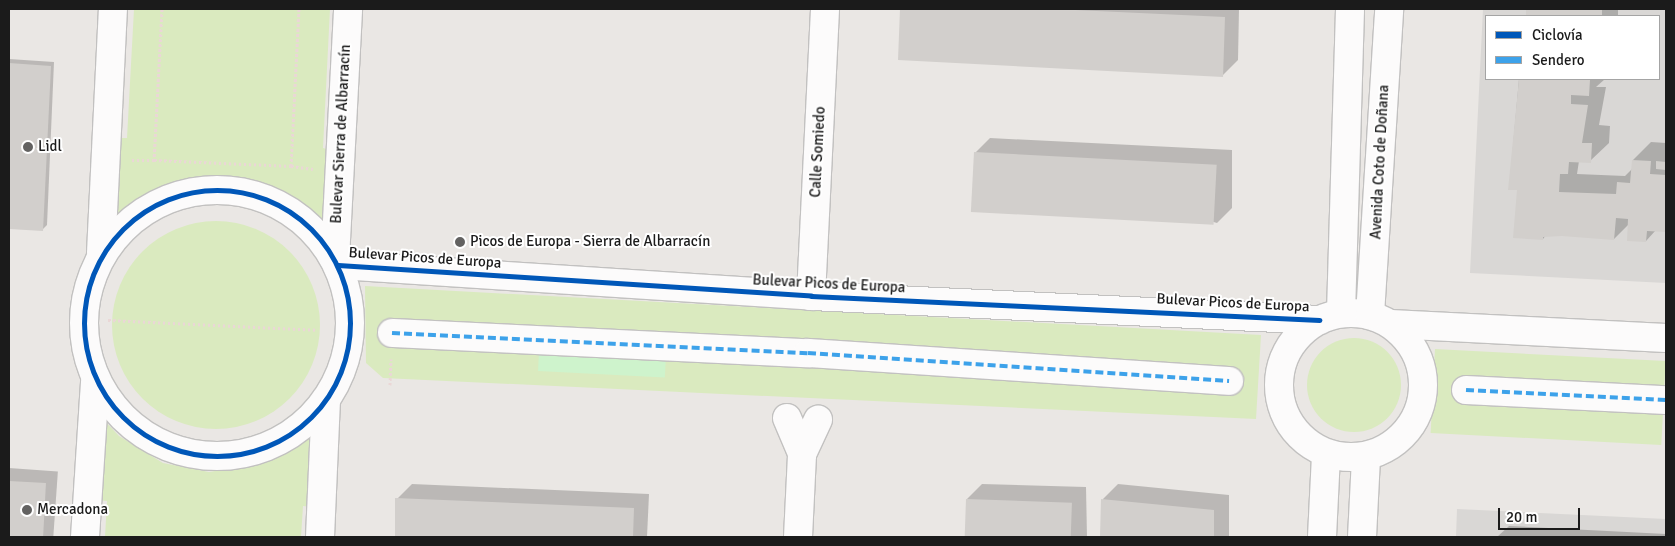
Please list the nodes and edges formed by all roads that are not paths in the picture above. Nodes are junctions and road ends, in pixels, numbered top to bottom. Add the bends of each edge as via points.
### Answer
1 (113, 9) edge
2 (348, 9) edge
3 (825, 9) edge
4 (1350, 9) edge
5 (1389, 9) edge
6 (102, 253) junction
7 (337, 262) junction
8 (811, 296) junction
9 (1330, 316) junction
10 (1381, 319) junction
11 (392, 333) dead end
12 (1666, 338) edge
13 (95, 381) junction
14 (1230, 381) dead end
15 (1466, 390) dead end
16 (326, 400) junction
17 (1666, 400) edge
18 (787, 418) dead end
19 (818, 419) dead end
20 (802, 454) junction
21 (1326, 455) junction
22 (1366, 457) junction
23 (85, 537) edge
24 (320, 537) edge
25 (798, 537) edge
26 (1322, 537) edge
27 (1362, 537) edge

1 - 6 street
2 - 7 street, Bulevar Sierra de Albarracín
3 - 8 street, Calle Somiedo
4 - 9 street
5 - 10 street, Avenida Coto de Doñana
6 - 7 street via 127,222 161,200 200,190 240,191 278,204 311,227
6 - 13 street via 85,294 81,320
7 - 8 street, Bulevar Picos de Europa
7 - 16 street via 347,290 351,317 349,344 342,370
8 - 9 street, Bulevar Picos de Europa
9 - 10 street
9 - 21 street via 1290,345 1278,380 1283,412 1305,443
10 - 12 street
10 - 22 street via 1420,358 1420,411 1391,447
11 - 14 street via 808,353
13 - 16 street via 125,420 148,438 185,453 225,456 264,448 299,429
13 - 23 street
15 - 17 street
16 - 24 street
18 - 20 street
19 - 20 street
20 - 25 street
21 - 22 street
21 - 26 street
22 - 27 street

